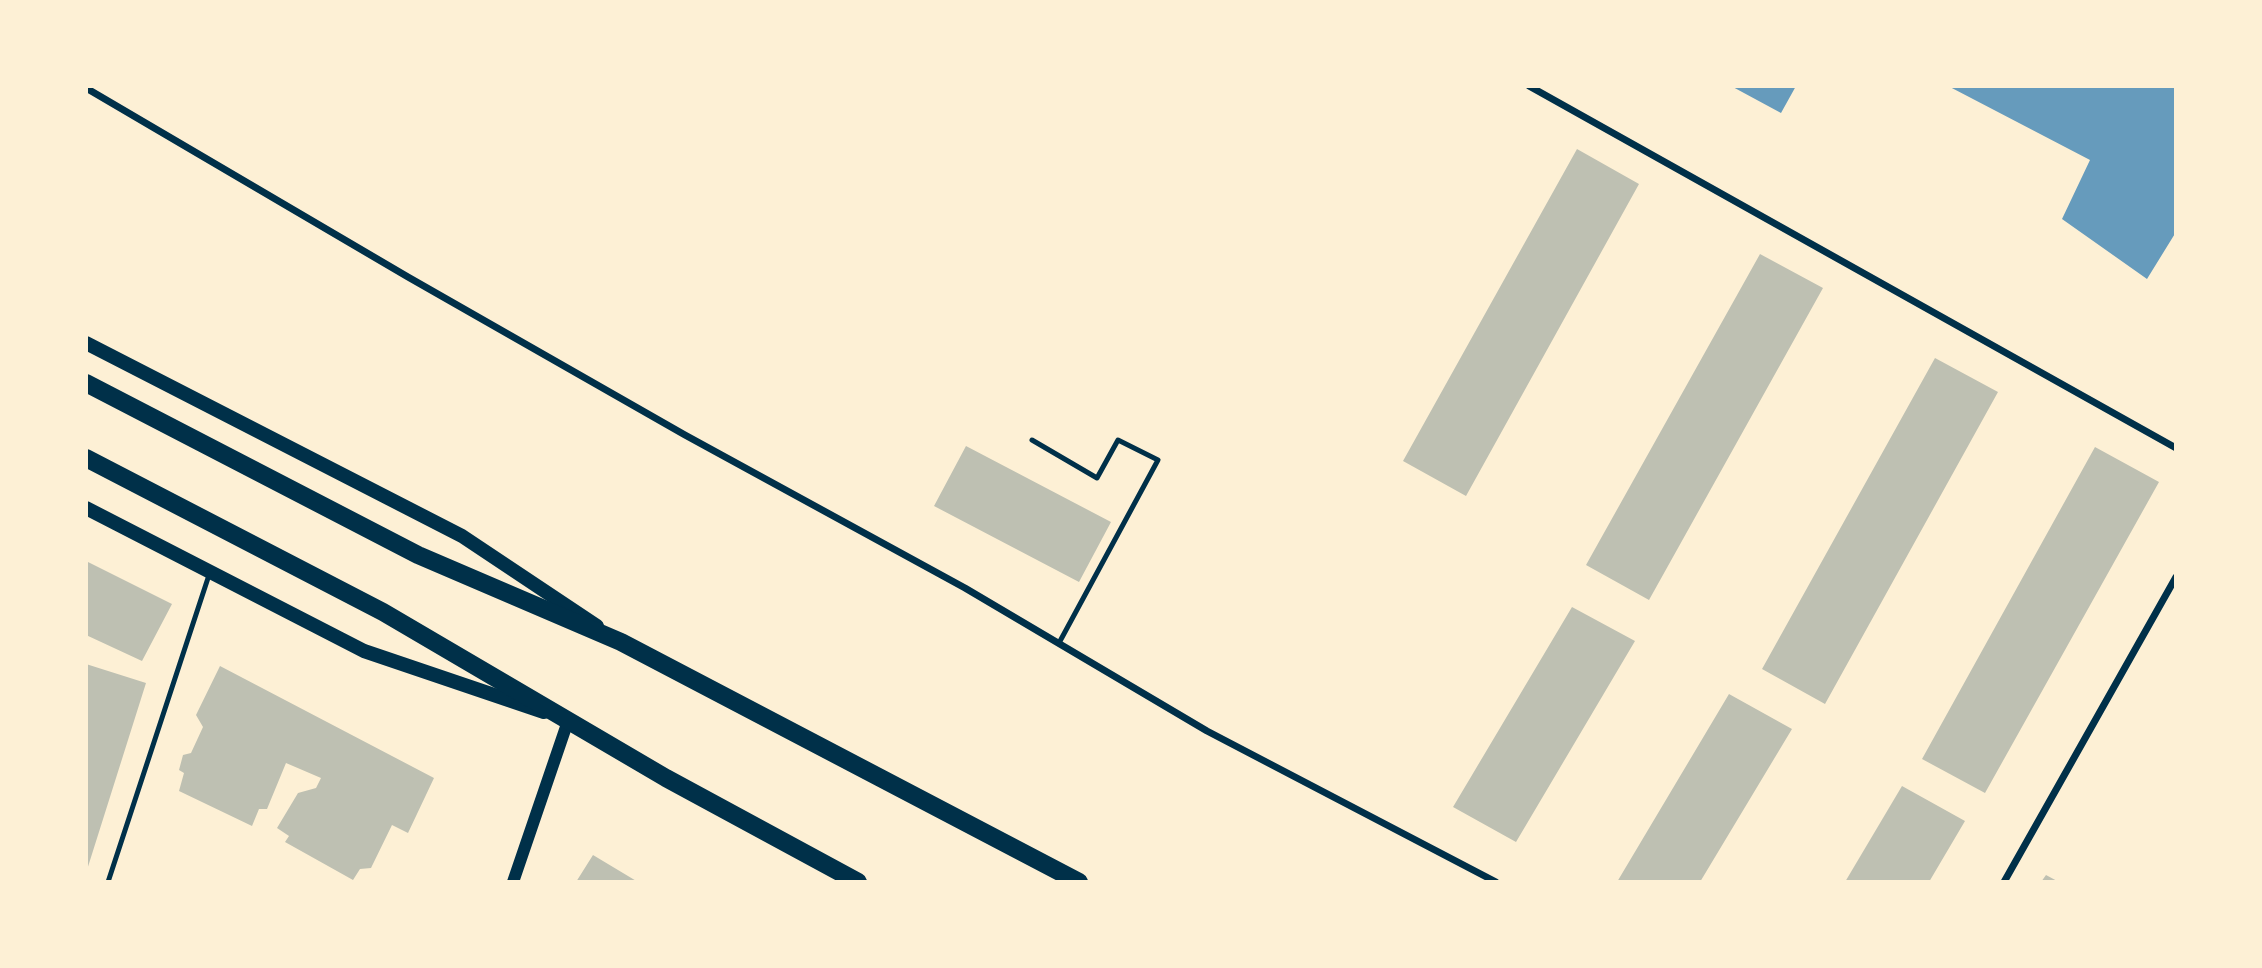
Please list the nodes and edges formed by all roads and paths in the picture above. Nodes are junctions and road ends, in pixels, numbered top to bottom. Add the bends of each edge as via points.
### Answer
1 (1529, 86) edge
2 (86, 88) edge
3 (86, 343) edge
4 (86, 383) edge
5 (1032, 440) dead end
6 (2176, 448) edge
7 (86, 458) edge
8 (86, 508) edge
9 (210, 572) junction
10 (2176, 577) edge
11 (621, 642) junction
12 (1059, 643) junction
13 (568, 721) junction
14 (108, 882) edge
15 (513, 882) edge
16 (858, 882) edge
17 (1079, 882) edge
18 (1496, 882) edge
19 (2004, 882) edge

1 - 6 street
2 - 12 street via 408,277
3 - 11 main road via 462,536
4 - 11 main road via 418,555
5 - 12 lane via 1097,478 1118,440 1158,460
7 - 13 main road via 383,612
8 - 9 main road
9 - 13 main road via 364,651
9 - 14 lane
10 - 19 street
11 - 17 main road
12 - 18 street via 1207,731
13 - 15 street
13 - 16 main road

